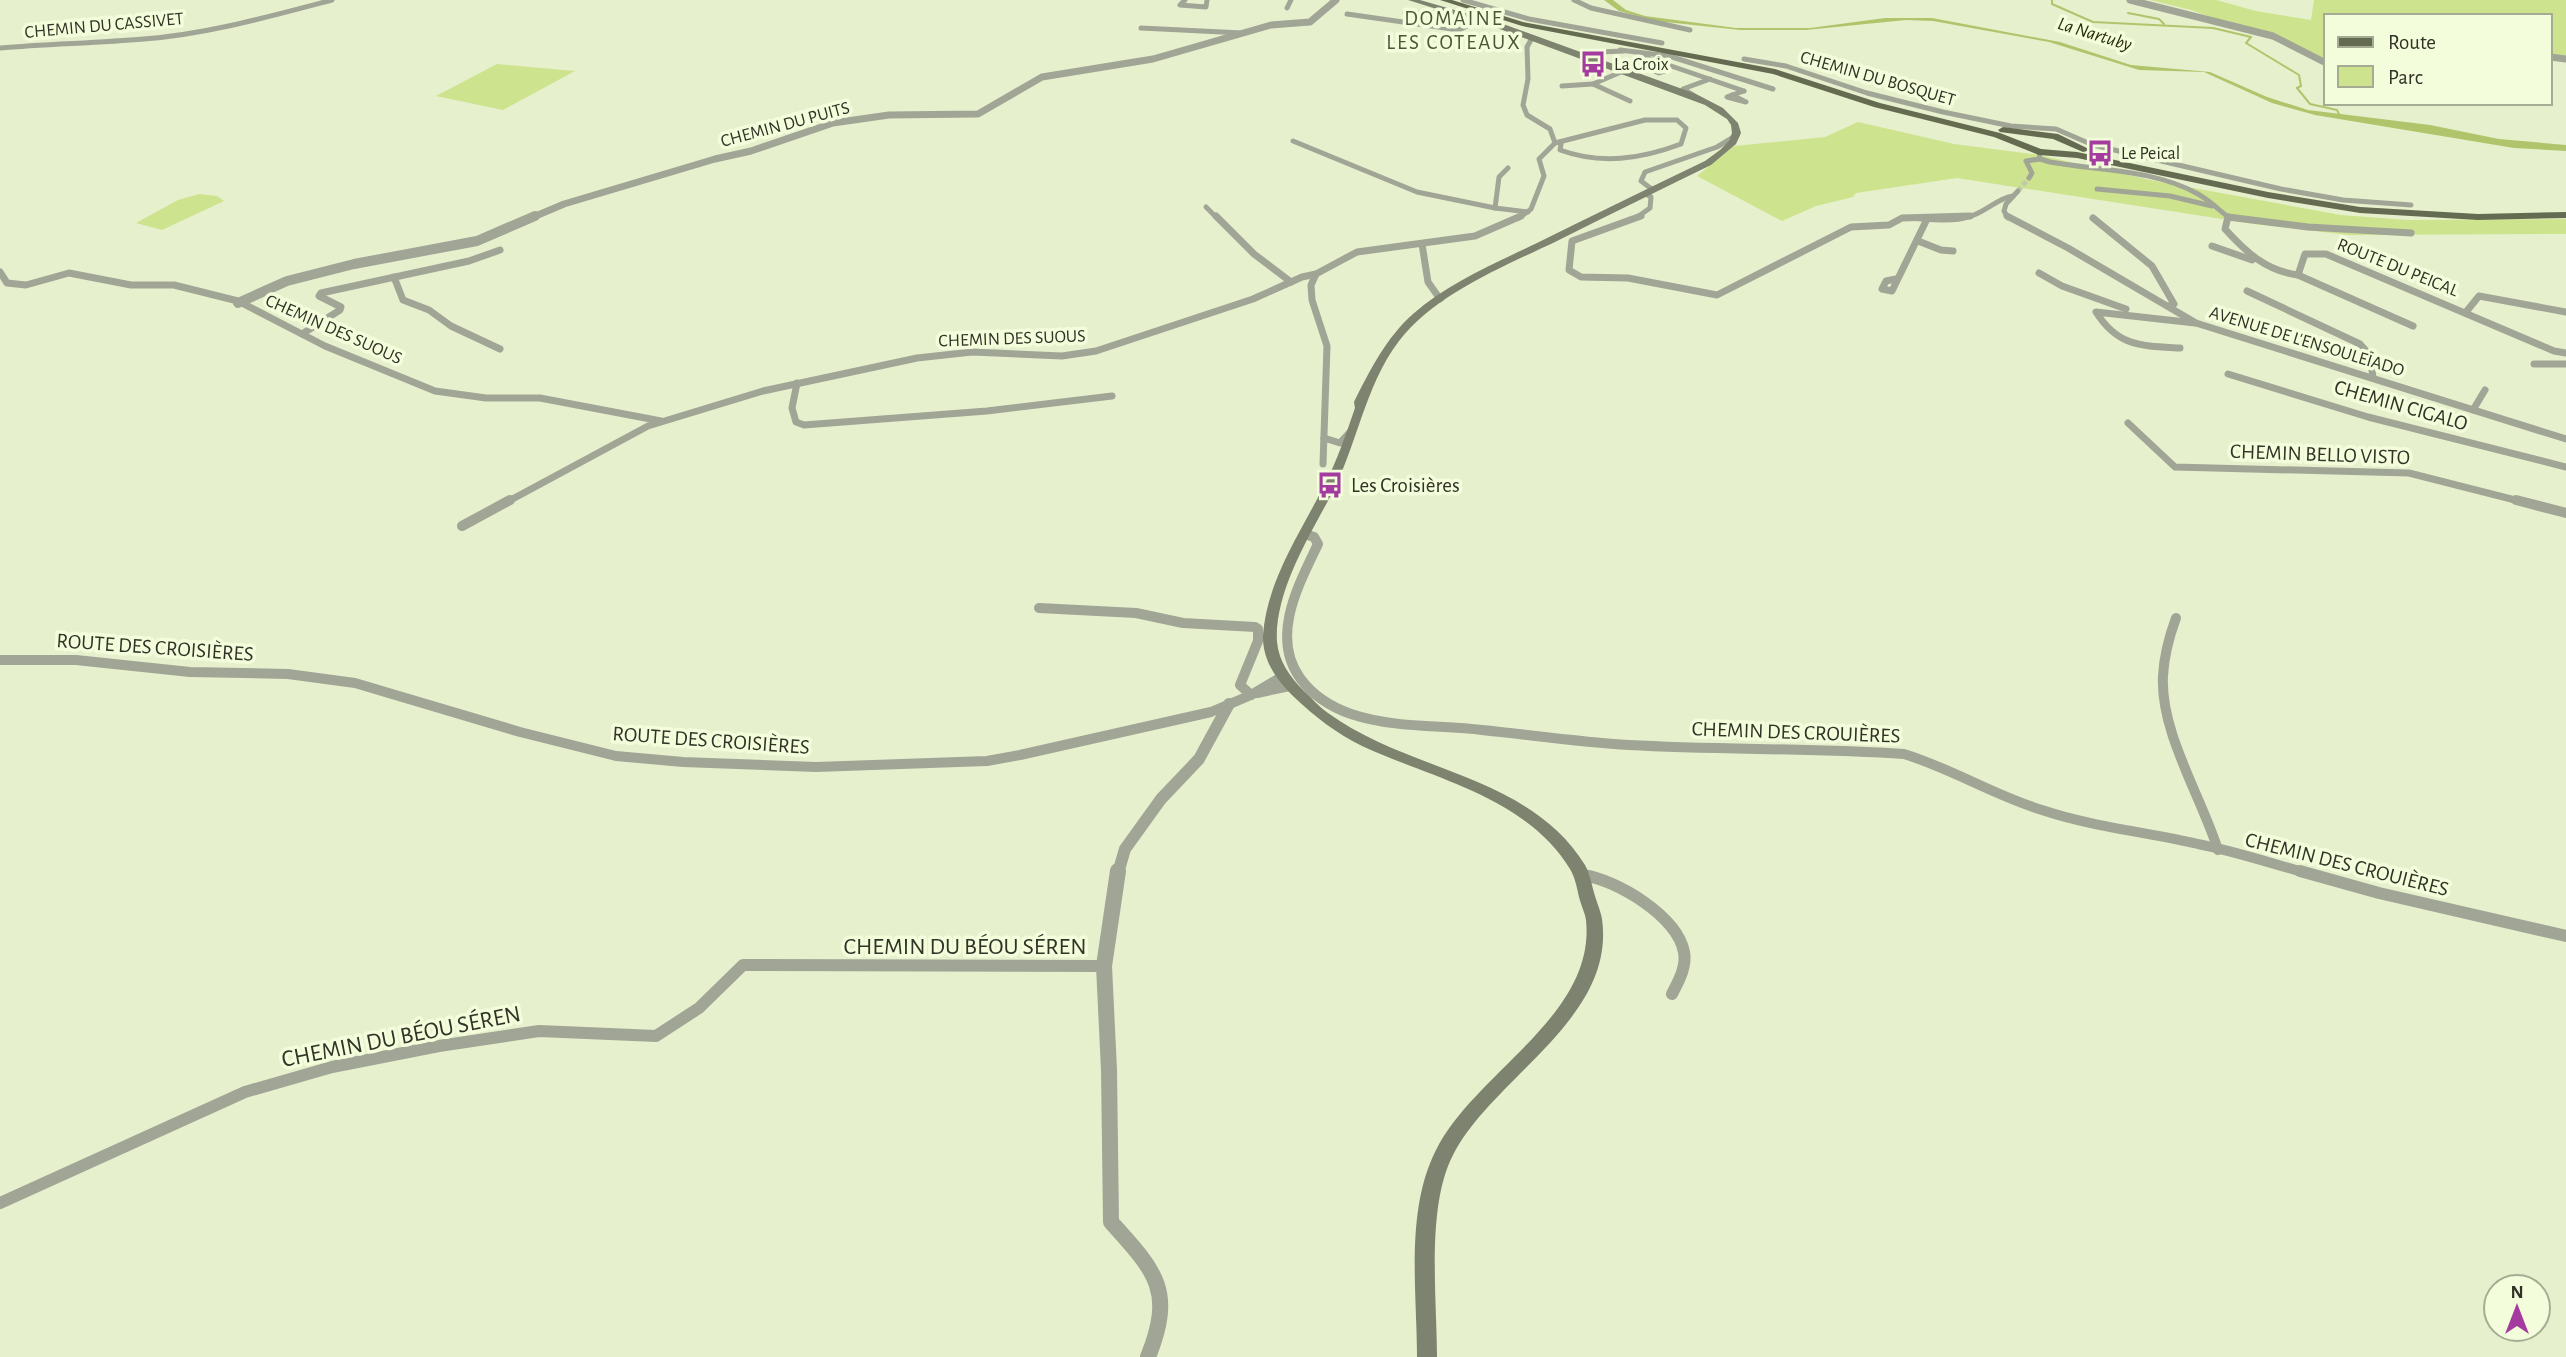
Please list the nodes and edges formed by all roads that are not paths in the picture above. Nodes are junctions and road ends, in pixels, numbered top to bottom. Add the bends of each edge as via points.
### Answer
1 (332, 0) edge
2 (1185, 0) edge
3 (1207, 0) edge
4 (1291, 0) edge
5 (1327, 0) edge
6 (1335, 0) edge
7 (1412, 0) edge
8 (1444, 0) edge
9 (1454, 0) edge
10 (1464, 0) edge
11 (1574, 0) edge
12 (2120, 0) edge
13 (2130, 0) edge
14 (2145, 3) junction
15 (1287, 8) dead end
16 (1442, 10) junction
17 (1405, 13) dead end
18 (1425, 13) junction
19 (1347, 14) dead end
20 (1487, 22) junction
21 (1141, 28) dead end
22 (1690, 30) dead end
23 (1559, 31) junction
24 (1247, 33) junction
25 (1532, 38) junction
26 (1662, 43) dead end
27 (1552, 46) junction
28 (0, 48) edge
29 (1620, 50) junction
30 (1744, 59) dead end
31 (1660, 62) junction
32 (2324, 62) edge
33 (1650, 66) dead end
34 (1620, 73) junction
35 (1710, 79) junction
36 (1592, 84) junction
37 (1562, 86) dead end
38 (1682, 89) junction
39 (1773, 89) dead end
40 (1731, 95) dead end
41 (1630, 101) dead end
42 (1706, 102) junction
43 (1943, 112) junction
44 (1725, 113) junction
45 (1996, 121) dead end
46 (2046, 128) junction
47 (2033, 134) junction
48 (1737, 135) junction
49 (1293, 141) dead end
50 (2021, 143) junction
51 (1558, 144) junction
52 (2067, 149) junction
53 (1569, 155) junction
54 (2039, 155) junction
55 (1640, 157) junction
56 (1568, 166) dead end
57 (1657, 166) junction
58 (1508, 168) dead end
59 (2029, 178) tunnel mouth
60 (2098, 189) dead end
61 (1649, 192) junction
62 (2411, 205) dead end
63 (2212, 206) junction
64 (1206, 207) dead end
65 (1495, 208) junction
66 (1528, 212) junction
67 (2566, 213) edge
68 (2228, 217) junction
69 (2094, 218) dead end
70 (1927, 219) junction
71 (2411, 233) dead end
72 (1918, 241) junction
73 (1422, 244) junction
74 (2212, 246) dead end
75 (500, 250) dead end
76 (1953, 251) dead end
77 (2259, 262) junction
78 (0, 272) edge
79 (2039, 273) dead end
80 (1316, 274) junction
81 (2298, 275) junction
82 (394, 278) junction
83 (1896, 279) dead end
84 (1291, 282) junction
85 (2248, 291) dead end
86 (1444, 296) junction
87 (239, 303) junction
88 (2168, 306) junction
89 (2466, 312) junction
90 (2566, 312) edge
91 (2160, 321) junction
92 (2196, 323) junction
93 (2413, 326) dead end
94 (302, 334) junction
95 (2180, 348) dead end
96 (500, 349) dead end
97 (2554, 351) junction
98 (2566, 353) edge
99 (2566, 362) edge
100 (2534, 364) dead end
101 (2228, 374) dead end
102 (2373, 378) junction
103 (797, 383) junction
104 (2485, 390) dead end
105 (1112, 396) dead end
106 (2473, 410) junction
107 (662, 421) junction
108 (2128, 423) dead end
109 (1324, 438) junction
110 (2566, 439) edge
111 (1344, 441) junction
112 (1323, 464) dead end
113 (2566, 467) edge
114 (2566, 513) edge
115 (462, 526) dead end
116 (1305, 534) junction
117 (1039, 608) dead end
118 (2176, 618) dead end
119 (0, 660) edge
120 (1287, 681) junction
121 (1240, 685) junction
122 (1252, 694) junction
123 (1229, 704) junction
124 (2218, 850) junction
125 (1583, 875) junction
126 (2566, 936) edge
127 (1104, 967) junction
128 (1672, 995) dead end
129 (0, 1202) edge
130 (1149, 1357) edge
131 (1427, 1357) edge

1 - 28 street, CHEMIN DU CASSIVET via 250,22 145,39
2 - 3 street via 1180,5 1206,7
4 - 15 street
5 - 6 street
6 - 24 street, CHEMIN DU PUITS via 1313,21 1271,25
7 - 16 main road
8 - 23 main road
9 - 47 main road via 1516,20 1773,68 1881,103
10 - 26 street via 1529,19
11 - 22 street
12 - 14 street
13 - 14 street
14 - 32 street via 2273,36
16 - 18 street
16 - 20 main road
16 - 20 main road
17 - 18 street
18 - 19 street via 1467,26 1460,30
20 - 25 main road
21 - 24 street
23 - 29 street via 1610,42 1600,52
23 - 50 main road via 1764,69
24 - 87 street, CHEMIN DU PUITS via 1163,57 1042,77 978,114 889,115 833,123 564,204 477,241 288,281
25 - 27 main road
25 - 51 street via 1527,47 1528,79 1522,105 1527,115 1549,128
27 - 34 main road
27 - 34 main road
29 - 31 street
29 - 39 street via 1670,56
30 - 43 street, CHEMIN DU BOSQUET via 1786,66
31 - 33 street
31 - 35 street
34 - 36 street
34 - 38 street
34 - 42 main road
34 - 44 main road
35 - 38 street
35 - 40 street via 1744,91
36 - 37 street
36 - 41 street
38 - 42 street
42 - 44 main road
43 - 45 street
43 - 46 street, CHEMIN DU BOSQUET
44 - 48 main road
46 - 47 main road
46 - 52 main road via 2062,139
46 - 62 street, CHEMIN DU BOSQUET via 2093,145 2281,189
47 - 50 main road via 2022,137
48 - 57 street via 1706,151
48 - 61 main road via 1726,152
49 - 65 street via 1412,191
50 - 54 main road
51 - 53 street
51 - 55 street via 1653,118 1686,125 1681,144
51 - 66 street via 1539,159 1544,176
52 - 54 main road
52 - 67 main road via 2296,201 2360,210 2467,217
53 - 55 street
53 - 56 street
54 - 59 street via 2026,161 2032,173
54 - 63 street via 2062,165 2160,179 2196,192
55 - 57 street
57 - 61 street via 1641,176
58 - 65 street via 1499,177
60 - 63 street via 2171,196
61 - 70 street via 1649,211 1642,216 1572,241 1569,270 1581,277 1628,278 1717,295 1850,228 1889,225 1902,218
61 - 86 main road
63 - 68 street
64 - 84 street
65 - 66 street
66 - 73 street, CHEMIN DES SUOUS via 1475,236
68 - 71 street
68 - 77 street via 2225,229
69 - 88 street via 2157,272 2174,304
70 - 72 street
70 - 88 street, AVENUE DE L'ENSOULEÏADO via 1967,218 2016,193 2006,204 2008,218
72 - 76 street
72 - 83 street
73 - 80 street, CHEMIN DES SUOUS via 1357,252
73 - 86 street via 1423,266 1433,295
74 - 77 street
75 - 82 street
77 - 81 street
78 - 87 street, CHEMIN DES SUOUS via 12,284 26,285 69,273 131,285 174,285
79 - 91 street via 2074,291
80 - 84 street, CHEMIN DES SUOUS
80 - 109 street via 1312,300 1327,346
81 - 89 street, ROUTE DU PEICAL via 2305,254 2319,252
81 - 93 street
82 - 94 street via 321,293 321,298 340,310
82 - 96 street via 403,300
84 - 103 street, CHEMIN DES SUOUS via 1096,351 1062,356 972,352 916,358
85 - 102 street via 2360,344 2370,355
86 - 111 main road via 1396,338 1377,367
87 - 94 street, CHEMIN DES SUOUS
88 - 92 street, AVENUE DE L'ENSOULEÏADO
89 - 90 street via 2479,296
89 - 97 street, ROUTE DU PEICAL
91 - 92 street
91 - 95 street via 2096,312 2121,342
92 - 102 street, AVENUE DE L'ENSOULEÏADO
94 - 107 street, CHEMIN DES SUOUS via 435,391 486,398 540,398
97 - 98 street
97 - 99 street
99 - 100 street
101 - 113 street, CHEMIN CIGALO via 2368,417
102 - 106 street, AVENUE DE L'ENSOULEÏADO
103 - 105 street via 792,408 796,422 804,425
103 - 107 street, CHEMIN DES SUOUS
104 - 106 street
106 - 110 street, AVENUE DE L'ENSOULEÏADO
107 - 115 street, CHEMIN DES SUOUS
108 - 114 street, CHEMIN BELLO VISTO via 2175,467 2409,473
109 - 111 street
109 - 112 street
111 - 116 main road
116 - 120 main road via 1272,623 1271,651
116 - 124 street, CHEMIN DES CROUIÈRES via 1318,544 1295,596 1286,637 1291,663 1323,701 1353,714 1394,723 1628,745 1904,754 1941,765 2041,810
117 - 121 street via 1136,613 1255,627 1258,641
118 - 124 street via 2164,656 2168,719
119 - 123 street, ROUTE DES CROISIÈRES via 76,660 190,672 308,676 355,683 616,756 757,765 987,761 1211,712
120 - 122 street, ROUTE DES CROISIÈRES
120 - 125 main road via 1337,726 1484,791 1531,817 1558,841
121 - 122 street
121 - 123 street
122 - 123 street, ROUTE DES CROISIÈRES
123 - 127 street via 1199,759 1161,799 1125,849 1112,899
124 - 126 street, CHEMIN DES CROUIÈRES
125 - 128 street via 1613,883 1658,914 1676,933 1685,953
125 - 131 main road via 1595,925 1586,979 1557,1022 1459,1126 1443,1154 1428,1222
127 - 129 street, CHEMIN DU BÉOU SÉREN via 743,965 699,1008 656,1036 539,1031 309,1073 245,1093
127 - 130 street via 1111,1223 1146,1263 1163,1299 1159,1334

